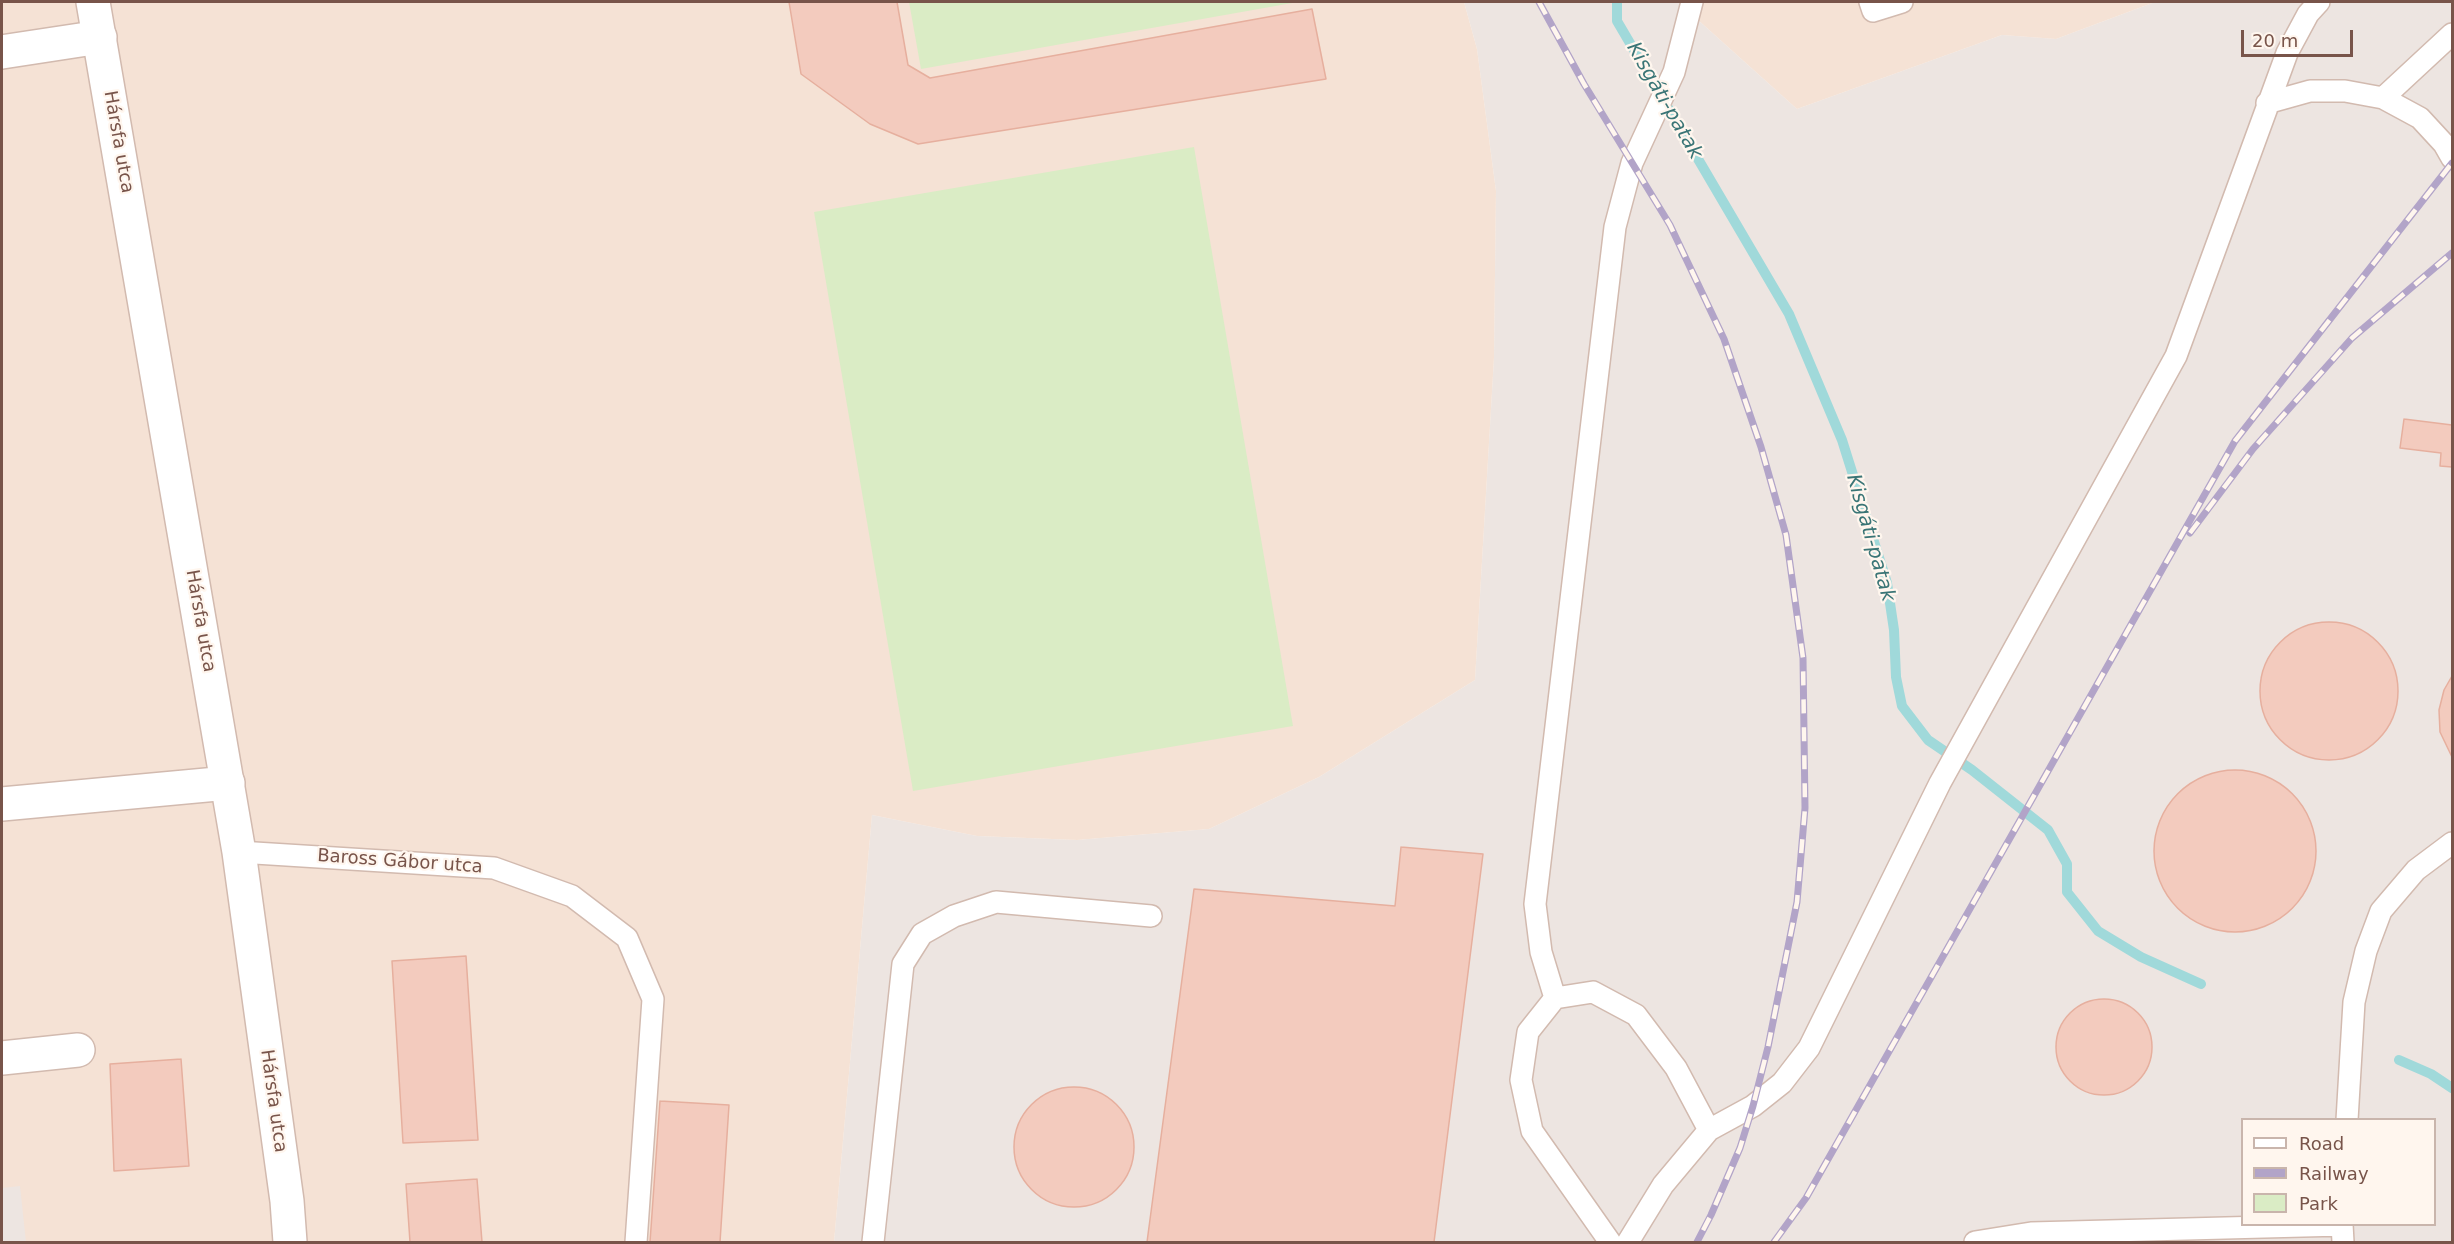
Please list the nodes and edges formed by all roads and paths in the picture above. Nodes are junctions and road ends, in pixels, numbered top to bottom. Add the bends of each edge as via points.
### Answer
1 (93, 2) edge
2 (1692, 2) edge
3 (1870, 2) edge
4 (1902, 2) edge
5 (2319, 2) edge
6 (2452, 34) edge
7 (100, 37) junction
8 (2, 52) edge
9 (2383, 98) junction
10 (2267, 103) junction
11 (2452, 158) edge
12 (228, 783) junction
13 (2, 804) edge
14 (2452, 843) edge
15 (240, 852) junction
16 (1151, 916) dead end
17 (1555, 998) junction
18 (78, 1050) dead end
19 (2, 1058) edge
20 (2347, 1118) edge
21 (1709, 1130) junction
22 (2303, 1226) edge
23 (2342, 1226) edge
24 (291, 1242) edge
25 (636, 1242) edge
26 (873, 1242) edge
27 (1610, 1242) edge
28 (1629, 1242) edge
29 (1975, 1242) edge
30 (2343, 1242) edge

1 - 7 street, Hársfa utca
2 - 17 lane via 1674,72 1632,163 1615,226 1535,904 1541,952
3 - 4 lane via 1873,11
5 - 10 lane via 2287,53
6 - 9 lane
7 - 8 street
7 - 12 street, Hársfa utca
9 - 10 lane via 2345,91 2310,91
9 - 11 lane via 2420,118
10 - 21 lane via 2176,356 1940,783 1809,1048 1782,1083 1753,1106
12 - 13 street
12 - 15 street, Hársfa utca
14 - 20 lane via 2416,870 2381,911 2366,951 2354,1002
15 - 24 street, Hársfa utca
15 - 25 lane, Baross Gábor utca via 494,868 572,896 627,938 653,999
16 - 26 lane via 996,902 954,916 922,934 903,964
17 - 21 lane via 1593,992 1636,1016 1676,1068
17 - 27 lane via 1528,1032 1521,1080 1532,1131
18 - 19 street
21 - 28 lane via 1663,1185
22 - 29 lane via 2031,1233
23 - 30 lane

